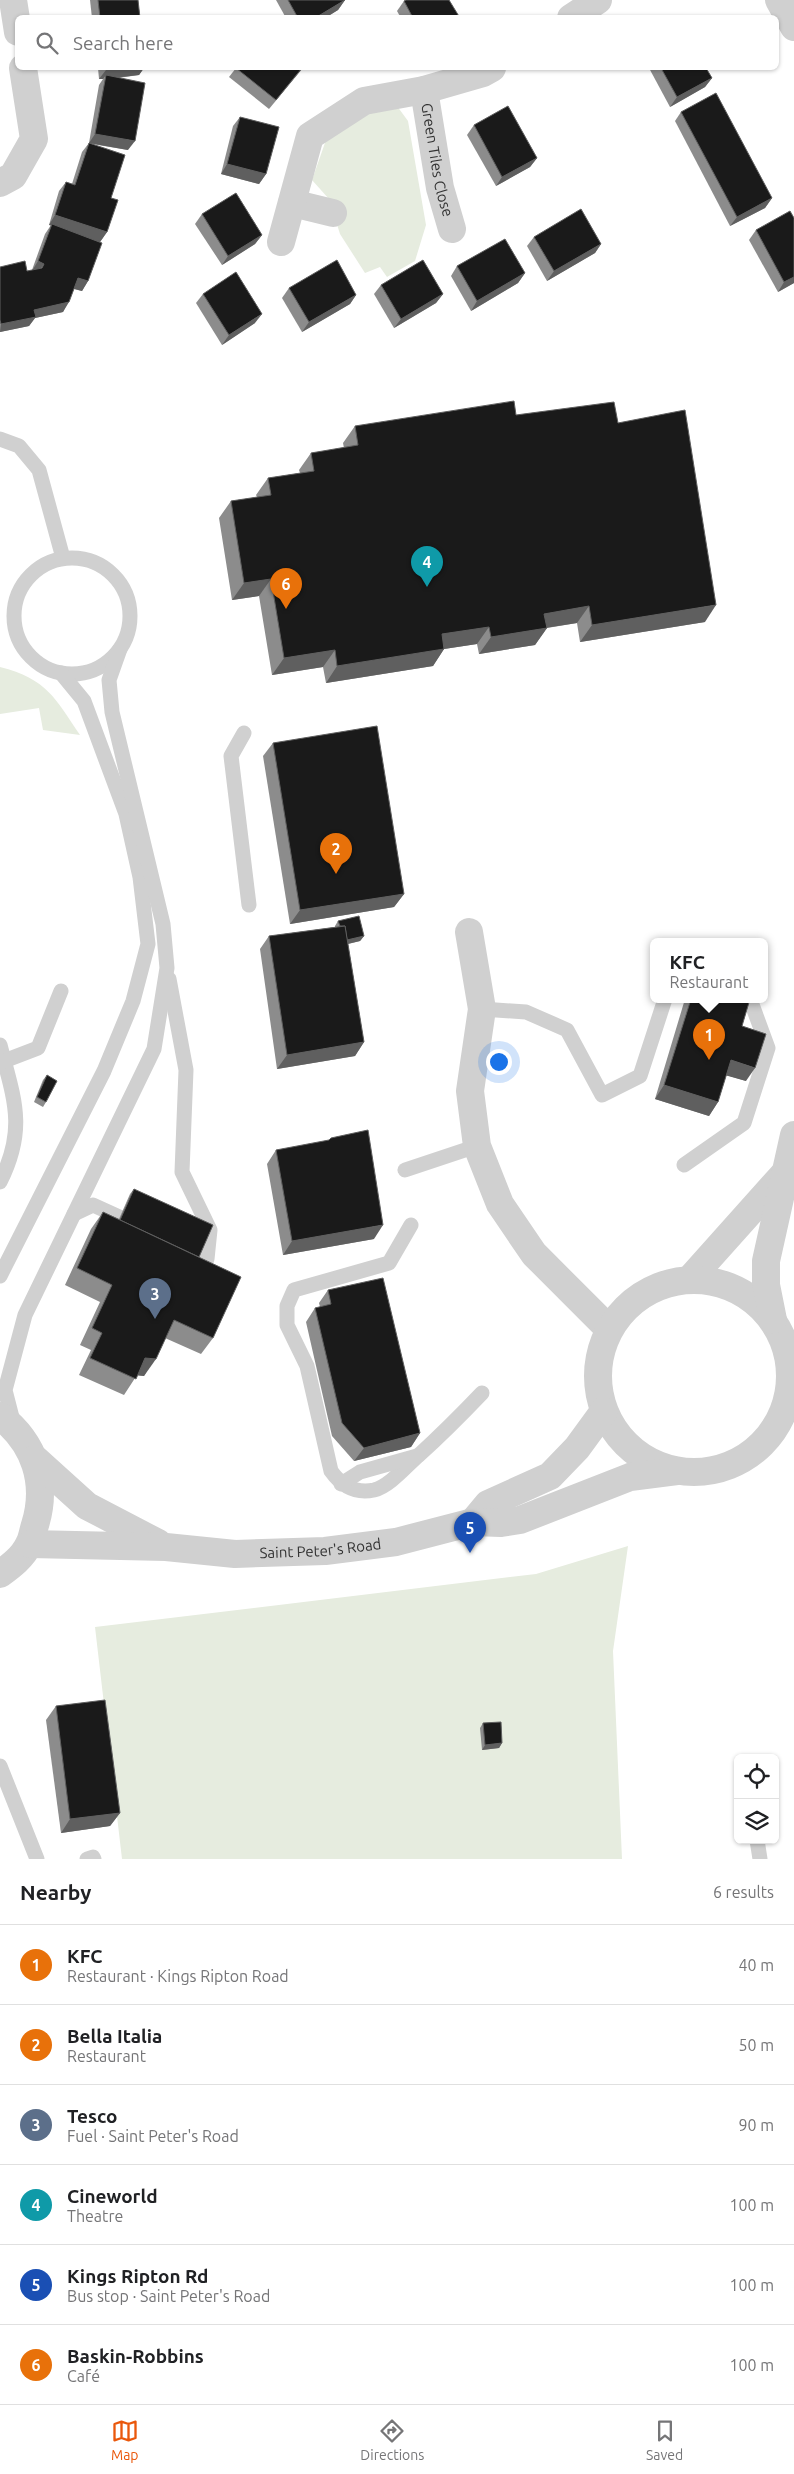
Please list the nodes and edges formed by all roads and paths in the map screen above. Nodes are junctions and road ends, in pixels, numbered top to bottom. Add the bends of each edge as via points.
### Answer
1 (13, 0) edge
2 (598, 0) edge
3 (779, 0) edge
4 (15, 15) edge
5 (576, 15) edge
6 (794, 27) edge
7 (23, 70) edge
8 (488, 70) edge
9 (424, 90) junction
10 (0, 183) edge
11 (292, 203) junction
12 (332, 213) dead end
13 (452, 229) dead end
14 (281, 242) dead end
15 (0, 439) edge
16 (63, 558) junction
17 (120, 649) junction
18 (61, 674) junction
19 (244, 733) dead end
20 (249, 905) dead end
21 (469, 932) dead end
22 (167, 968) junction
23 (61, 991) dead end
24 (665, 1003) edge
25 (751, 1003) edge
26 (482, 1009) junction
27 (0, 1045) edge
28 (4, 1061) junction
29 (794, 1135) edge
30 (477, 1146) junction
31 (5, 1163) edge
32 (684, 1166) dead end
33 (405, 1170) dead end
34 (788, 1170) junction
35 (0, 1182) edge
36 (74, 1214) junction
37 (410, 1225) dead end
38 (154, 1234) edge
39 (172, 1242) edge
40 (0, 1276) edge
41 (690, 1279) junction
42 (774, 1320) junction
43 (609, 1329) junction
44 (791, 1352) edge
45 (482, 1393) dead end
46 (604, 1411) junction
47 (7, 1421) edge
48 (783, 1428) edge
49 (418, 1455) junction
50 (35, 1459) junction
51 (677, 1471) junction
52 (341, 1484) junction
53 (473, 1522) junction
54 (30, 1544) junction
55 (166, 1547) junction
56 (0, 1574) edge
57 (0, 1766) edge
58 (758, 1844) edge
59 (37, 1859) edge
60 (87, 1859) edge
61 (94, 1859) edge
62 (760, 1859) edge

1 - 4 street
2 - 5 street
3 - 6 street
7 - 10 street via 34,139 13,176
8 - 9 street, Green Tiles Close
9 - 11 street, Green Tiles Close via 364,101 310,136
9 - 13 street, Green Tiles Close via 440,188
11 - 12 street
11 - 14 street, Green Tiles Close
15 - 16 lane via 19,446 39,470
16 - 17 lane via 82,558 100,565 115,577 126,593 130,612 128,632
16 - 18 lane via 48,562 25,580 16,598 13,618 18,638 28,655
17 - 18 lane via 108,662 94,670
17 - 22 lane via 109,680 112,712 163,924
18 - 40 lane via 84,701 126,814 140,878 148,944 133,1000 104,1071
19 - 20 lane via 231,756
21 - 26 street
22 - 36 lane via 154,1049
22 - 39 lane via 186,1070 182,1172 210,1230 207,1259
23 - 28 lane via 38,1048
24 - 26 lane via 640,1076 602,1095 567,1030 526,1012
25 - 32 lane via 768,1048 744,1123
26 - 30 street via 470,1091
27 - 28 lane
28 - 31 lane via 16,1108 16,1134
29 - 34 street
30 - 33 lane
30 - 43 street via 500,1204 534,1254
31 - 35 lane
34 - 41 street
34 - 42 street via 766,1261 766,1285
36 - 38 lane via 93,1205
36 - 47 lane via 25,1316 5,1390
37 - 52 lane via 389,1263 294,1290 287,1306 287,1325 307,1366 331,1471
41 - 42 street via 714,1281 737,1289
41 - 43 street via 658,1286 630,1303
42 - 44 street
43 - 46 street via 600,1355 598,1384
44 - 48 street
45 - 49 lane
46 - 51 street via 621,1439 646,1460
46 - 53 street via 577,1448 550,1476 488,1504
47 - 50 street
48 - 51 street via 740,1461 709,1472
49 - 52 lane via 360,1472
49 - 52 lane via 402,1472 374,1490
50 - 54 street via 40,1483 40,1508
50 - 55 street, Saint Peter's Road via 87,1506
51 - 53 street, Saint Peter's Road via 630,1477 520,1520
53 - 55 street, Saint Peter's Road via 396,1542 325,1552 235,1554
54 - 55 street, Saint Peter's Road
54 - 56 street via 17,1561
57 - 59 lane
58 - 62 lane
60 - 61 lane

